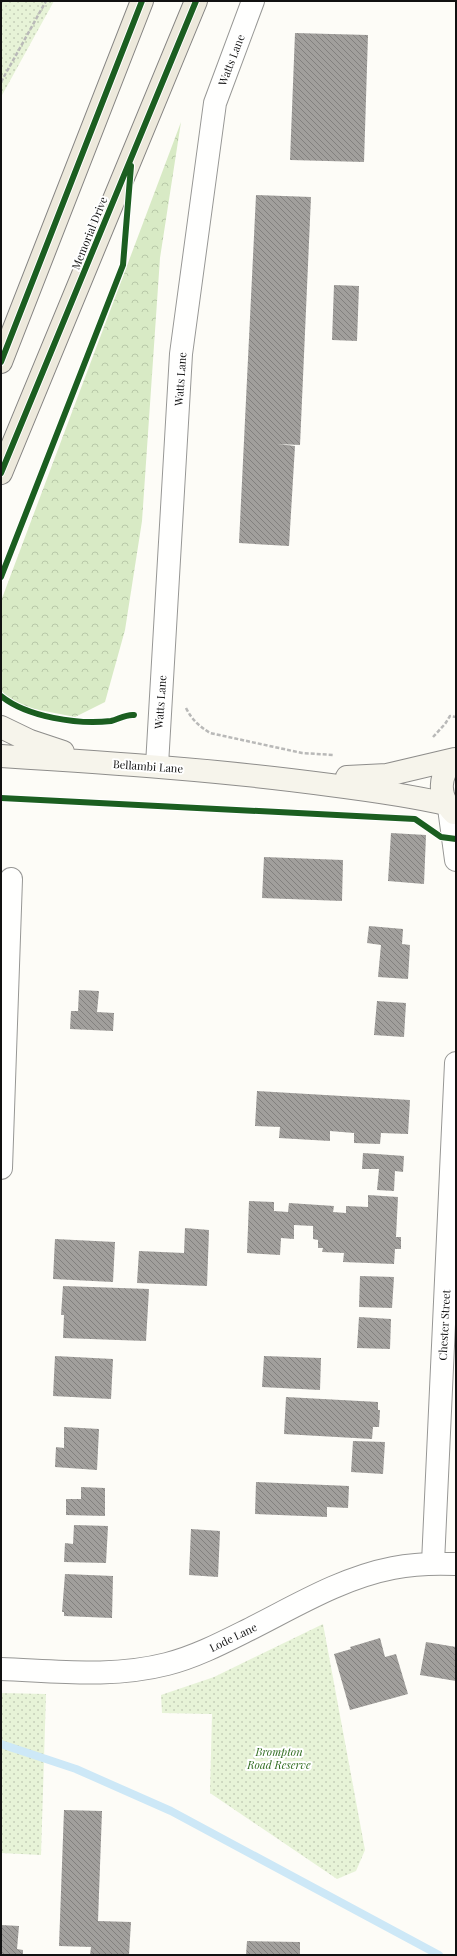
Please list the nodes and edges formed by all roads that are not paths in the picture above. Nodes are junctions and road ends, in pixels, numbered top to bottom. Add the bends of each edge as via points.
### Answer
1 (142, 1) edge
2 (196, 1) edge
3 (253, 1) edge
4 (1, 362) edge
5 (1, 473) edge
6 (1, 727) edge
7 (1, 756) edge
8 (456, 759) edge
9 (94, 762) junction
10 (157, 765) junction
11 (294, 780) junction
12 (450, 809) edge
13 (456, 860) edge
14 (11, 879) dead end
15 (456, 1063) edge
16 (1, 1168) edge
17 (433, 1564) junction
18 (456, 1564) edge
19 (1, 1669) edge

1 - 4 main road
2 - 5 main road, Memorial Drive
3 - 10 street, Watts Lane via 215,103 181,354
6 - 9 main road via 30,741
7 - 9 main road, Bellambi Lane
8 - 11 main road via 387,775
8 - 12 main road via 448,766 442,780 442,794
9 - 10 main road, Bellambi Lane
10 - 11 main road, Bellambi Lane
11 - 12 main road via 407,795
12 - 13 street
14 - 16 street
15 - 17 street, Chester Street
17 - 18 street, Lode Lane
17 - 19 street, Lode Lane via 393,1568 354,1579 210,1649 167,1664 114,1673

